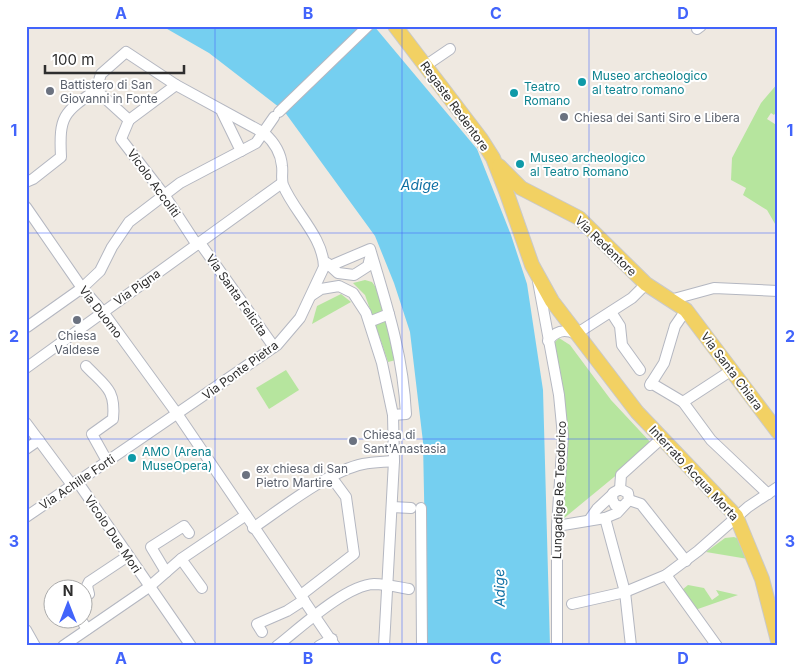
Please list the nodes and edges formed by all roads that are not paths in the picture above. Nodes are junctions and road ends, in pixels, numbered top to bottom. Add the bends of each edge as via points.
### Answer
1 (368, 26) edge
2 (395, 26) edge
3 (450, 49) dead end
4 (425, 66) junction
5 (176, 85) junction
6 (96, 90) junction
7 (222, 112) junction
8 (129, 120) junction
9 (264, 133) junction
10 (241, 151) junction
11 (493, 158) junction
12 (26, 182) edge
13 (282, 183) junction
14 (521, 188) junction
15 (506, 191) junction
16 (165, 196) junction
17 (28, 212) edge
18 (199, 244) junction
19 (371, 253) junction
20 (327, 262) junction
21 (537, 275) junction
22 (348, 277) junction
23 (646, 284) junction
24 (381, 287) junction
25 (82, 288) junction
26 (778, 291) edge
27 (312, 295) junction
28 (670, 300) junction
29 (686, 310) junction
30 (103, 312) junction
31 (611, 312) junction
32 (389, 314) junction
33 (374, 320) dead end
34 (27, 327) edge
35 (576, 334) junction
36 (548, 340) junction
37 (274, 347) junction
38 (86, 366) dead end
39 (26, 368) edge
40 (640, 370) dead end
41 (732, 370) junction
42 (684, 402) junction
43 (178, 415) junction
44 (393, 415) junction
45 (26, 424) edge
46 (778, 432) edge
47 (662, 438) junction
48 (39, 440) junction
49 (26, 449) edge
50 (107, 461) junction
51 (394, 461) junction
52 (332, 478) junction
53 (74, 483) junction
54 (778, 486) edge
55 (616, 492) junction
56 (768, 494) junction
57 (626, 503) junction
58 (392, 507) junction
59 (246, 515) junction
60 (26, 516) edge
61 (736, 516) junction
62 (605, 518) junction
63 (590, 519) junction
64 (557, 526) junction
65 (254, 528) junction
66 (189, 533) dead end
67 (128, 556) junction
68 (181, 559) junction
69 (686, 561) junction
70 (166, 572) junction
71 (666, 575) junction
72 (92, 580) edge
73 (386, 586) junction
74 (149, 587) junction
75 (202, 588) dead end
76 (409, 589) dead end
77 (625, 592) junction
78 (303, 598) junction
79 (572, 604) dead end
80 (775, 613) edge
81 (315, 616) junction
82 (92, 626) edge
83 (26, 630) edge
84 (86, 630) edge
85 (262, 632) dead end
86 (777, 636) edge
87 (333, 642) edge
88 (36, 646) edge
89 (64, 646) edge
90 (191, 646) edge
91 (277, 646) edge
92 (319, 646) edge
93 (384, 646) edge
94 (422, 646) edge
95 (556, 646) edge
96 (631, 646) edge
97 (717, 646) edge

1 - 9 street via 277,115
2 - 4 main road, Regaste Redentore
3 - 4 street
4 - 11 main road, Regaste Redentore
5 - 6 street via 126,52 101,74
5 - 7 street
5 - 8 street
6 - 8 street
6 - 12 street via 68,109 60,130 61,157
7 - 9 street
7 - 10 street
8 - 16 street, Vicolo Accoliti via 121,139
9 - 10 street via 256,143
9 - 13 street via 274,142 282,164
10 - 16 street via 180,183
11 - 14 main road, Via Redentore
11 - 15 main road, Regaste Redentore
13 - 18 street, Via Pigna
13 - 20 street
14 - 15 main road
14 - 23 main road, Via Redentore via 579,218
15 - 21 main road, Regaste Redentore
16 - 18 street, Vicolo Accoliti
16 - 25 street via 129,222 100,271
17 - 25 street, Via Duomo
18 - 30 street, Via Pigna
18 - 37 street, Via Santa Felicita
19 - 20 street via 370,249
19 - 22 street via 368,266
19 - 24 street
20 - 22 street
20 - 27 street, Via Ponte Pietra
21 - 35 main road, Interrato Acqua Morta
21 - 36 street, Lungadige Re Teodorico
22 - 24 street via 365,273
23 - 28 main road, Via Redentore
23 - 31 street
24 - 32 street
25 - 30 street, Via Duomo
25 - 34 street
26 - 28 street via 714,288
27 - 37 street, Via Ponte Pietra via 300,318
27 - 44 street via 321,289 340,286 357,297 366,313 382,363
28 - 29 main road, Via Redentore
29 - 41 main road, Via Santa Chiara
29 - 42 street via 675,326 664,363 651,384
30 - 39 street, Via Pigna
30 - 43 street, Via Duomo
31 - 35 street
31 - 40 street via 620,326 622,345
32 - 33 street
32 - 44 street via 401,358 406,414
35 - 36 street via 562,331
35 - 47 main road, Interrato Acqua Morta via 636,412
36 - 64 street, Lungadige Re Teodorico via 559,395 562,436
37 - 43 street, Via Ponte Pietra
38 - 50 street via 108,388 115,401 113,419 92,434
41 - 42 street
41 - 46 main road, Via Santa Chiara
42 - 56 street via 711,440
43 - 50 street, Via Achille Forti
43 - 59 street, Via Duomo
44 - 51 street
45 - 48 street, Vicolo Due Mori
47 - 55 street via 621,475
47 - 61 main road, Interrato Acqua Morta
48 - 49 street
48 - 53 street, Vicolo Due Mori
50 - 53 street, Via Achille Forti
51 - 52 street via 363,464
51 - 58 street
52 - 65 street
52 - 78 street via 346,497 354,554
53 - 60 street, Via Achille Forti
53 - 67 street, Vicolo Due Mori
54 - 56 street
55 - 57 street via 626,491
55 - 57 street via 615,505
55 - 63 street
56 - 61 street
57 - 62 street
57 - 69 street via 641,504
58 - 73 street
58 - 94 street via 416,508
59 - 65 street, Via Duomo
59 - 68 street
61 - 69 street
61 - 80 main road, Interrato Acqua Morta
62 - 63 street
62 - 77 street
63 - 64 street
64 - 95 street, Lungadige Re Teodorico
65 - 78 street, Via Duomo
66 - 70 street via 184,526 151,547
67 - 72 street
67 - 74 street, Vicolo Due Mori
68 - 70 street
68 - 75 street
69 - 71 street
70 - 74 street
71 - 77 street
71 - 97 street
73 - 76 street
73 - 81 street via 360,586
73 - 93 street
74 - 82 street
74 - 90 street, Vicolo Due Mori
77 - 79 street
77 - 96 street
78 - 81 street, Via Duomo
78 - 85 street via 288,611 257,624
80 - 86 main road, Interrato Acqua Morta
81 - 87 street, Via Duomo
81 - 91 street
83 - 88 street
84 - 89 street
87 - 92 street

